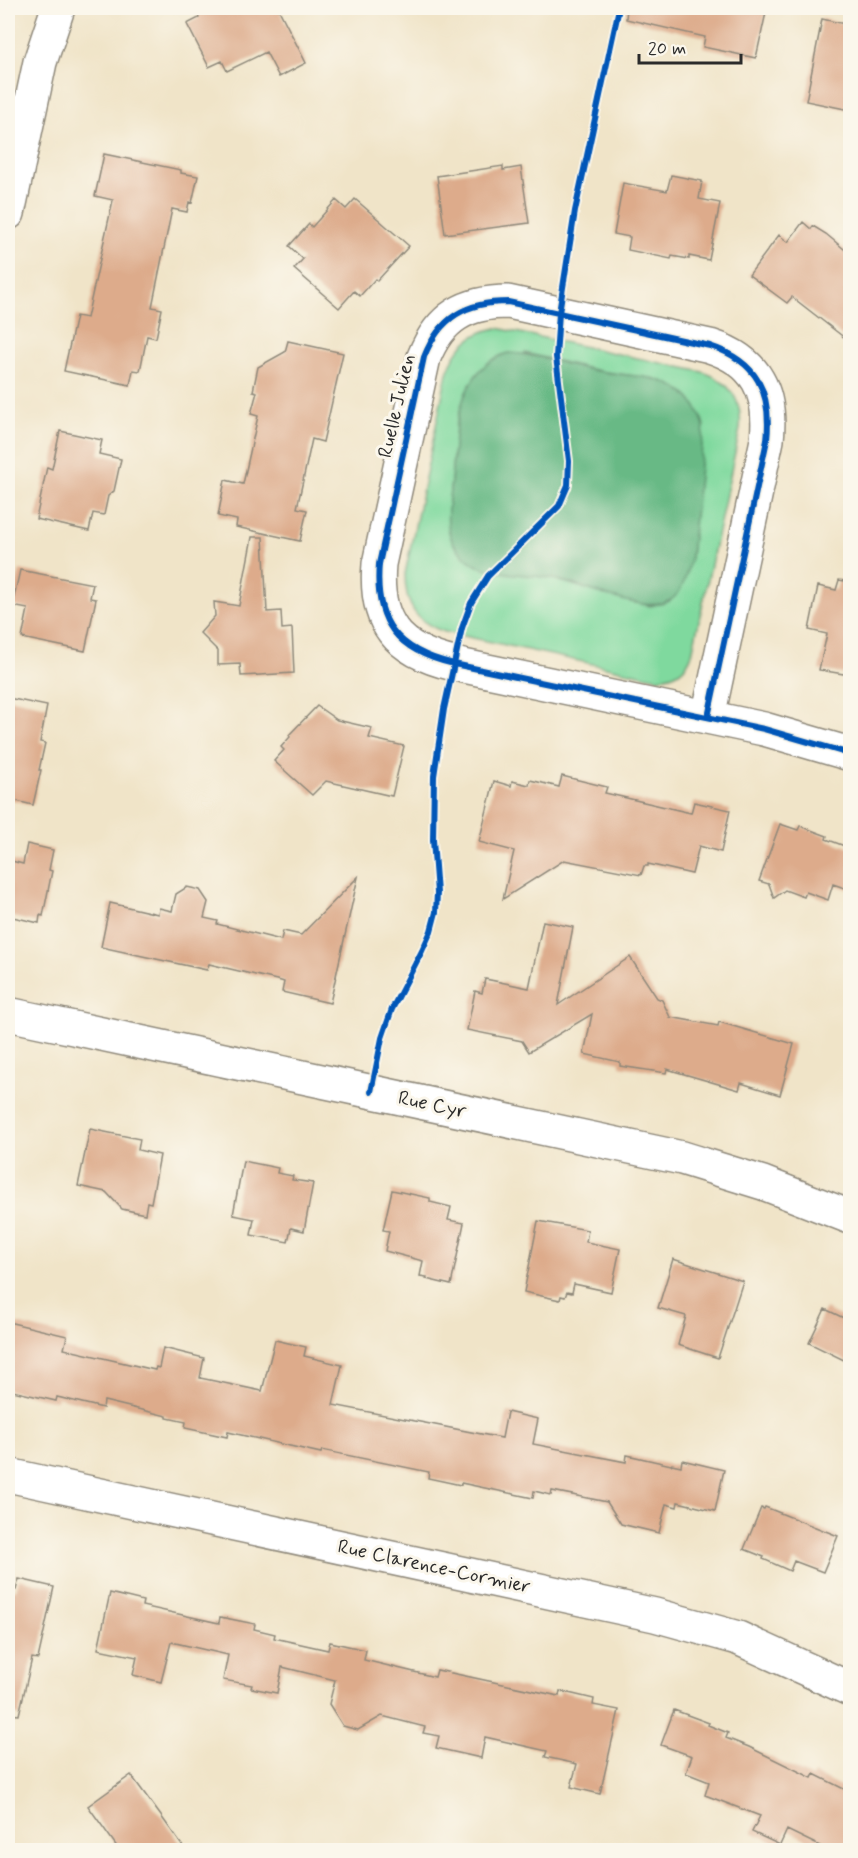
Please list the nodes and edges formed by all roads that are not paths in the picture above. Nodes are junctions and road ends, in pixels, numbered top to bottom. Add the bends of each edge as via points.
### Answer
1 (58, 8) edge
2 (8, 213) edge
3 (708, 717) junction
4 (850, 754) edge
5 (8, 1014) edge
6 (850, 1217) edge
7 (8, 1475) edge
8 (850, 1689) edge

1 - 2 street via 40,62
3 - 3 street, Ruelle Julien via 767,440 768,406 758,379 747,366 724,351 508,302 480,304 455,314 439,330 424,357 379,564 379,604 390,628 411,647 437,660
3 - 4 street, Ruelle Julien
5 - 6 street, Rue Cyr via 682,1158 763,1183
7 - 8 street, Rue Clarence-Cormier via 656,1615 738,1638

